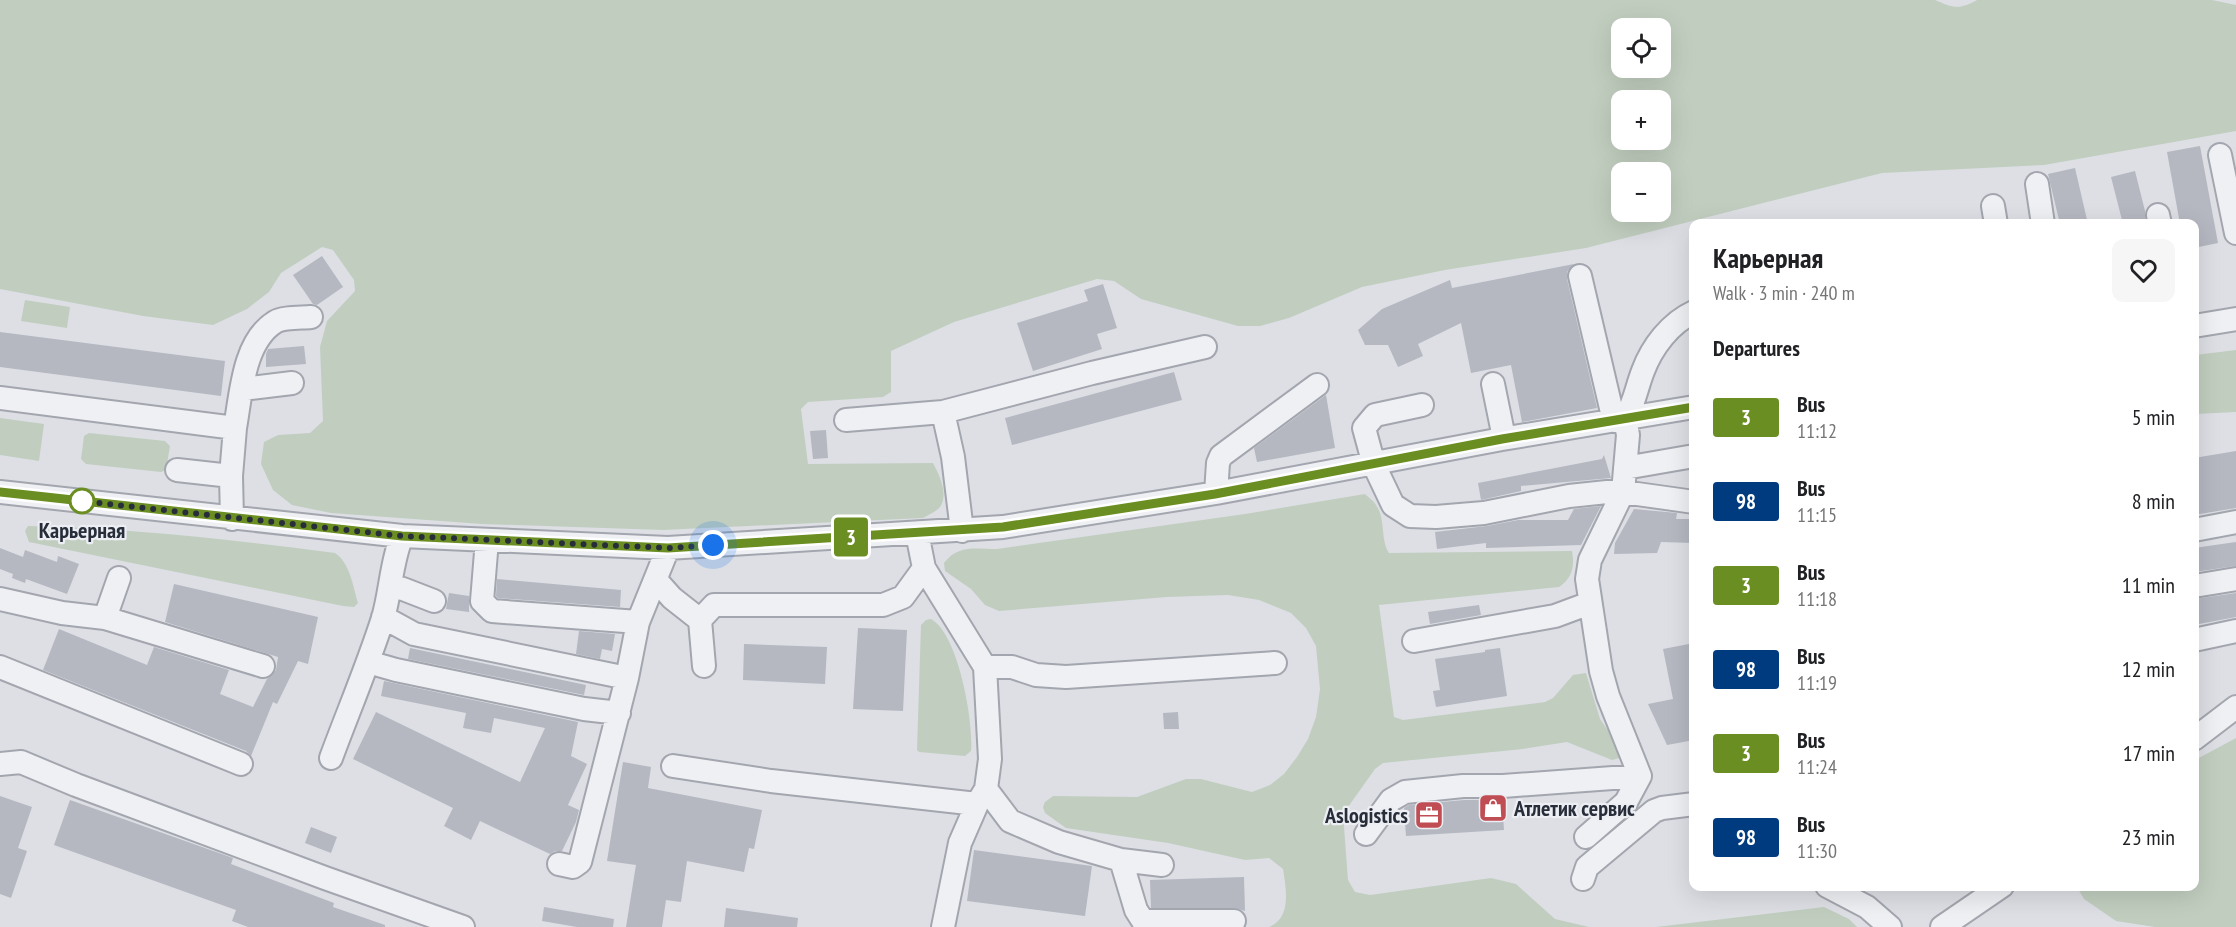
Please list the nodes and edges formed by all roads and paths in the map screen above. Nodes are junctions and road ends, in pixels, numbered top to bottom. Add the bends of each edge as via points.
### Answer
1 (2220, 155) dead end
2 (2037, 184) dead end
3 (2042, 219) edge
4 (2236, 233) edge
5 (1580, 276) dead end
6 (1689, 314) edge
7 (311, 317) dead end
8 (2236, 319) edge
9 (2199, 325) edge
10 (1205, 347) dead end
11 (292, 383) dead end
12 (1493, 384) dead end
13 (1317, 385) dead end
14 (242, 389) junction
15 (0, 398) edge
16 (1422, 405) dead end
17 (1689, 408) edge
18 (943, 412) junction
19 (846, 420) dead end
20 (1620, 420) junction
21 (235, 428) junction
22 (1502, 439) junction
23 (1689, 457) edge
24 (1374, 465) junction
25 (1625, 468) junction
26 (177, 470) dead end
27 (231, 476) junction
28 (0, 492) edge
29 (1623, 492) junction
30 (1215, 494) junction
31 (1689, 501) edge
32 (232, 519) junction
33 (2236, 522) edge
34 (2199, 529) edge
35 (962, 531) junction
36 (917, 533) junction
37 (402, 536) junction
38 (487, 540) junction
39 (668, 548) junction
40 (924, 568) junction
41 (119, 578) dead end
42 (2236, 579) edge
43 (656, 580) junction
44 (2199, 585) edge
45 (391, 586) junction
46 (0, 599) edge
47 (434, 601) dead end
48 (1590, 603) junction
49 (383, 617) junction
50 (105, 618) junction
51 (700, 620) junction
52 (638, 622) junction
53 (2236, 631) edge
54 (2199, 639) edge
55 (1414, 641) dead end
56 (368, 662) junction
57 (1275, 663) dead end
58 (263, 666) dead end
59 (704, 666) dead end
60 (0, 667) edge
61 (985, 668) junction
62 (627, 678) junction
63 (2236, 707) edge
64 (619, 713) junction
65 (2199, 735) edge
66 (331, 758) dead end
67 (0, 764) edge
68 (241, 764) dead end
69 (673, 766) dead end
70 (1640, 776) junction
71 (981, 796) junction
72 (1689, 805) edge
73 (1613, 814) junction
74 (1636, 826) junction
75 (1366, 834) dead end
76 (1586, 837) dead end
77 (1121, 860) junction
78 (559, 864) dead end
79 (1162, 865) dead end
80 (1583, 879) dead end
81 (1837, 891) edge
82 (1995, 891) edge
83 (1233, 921) dead end
84 (463, 927) edge
85 (943, 927) edge
86 (1890, 927) edge
87 (1942, 927) edge

1 - 4 street
2 - 3 street
5 - 20 street
6 - 20 street via 1679,319 1652,353 1634,404
7 - 14 street via 275,321 248,356
8 - 9 street
10 - 18 street
11 - 14 street
12 - 22 street
13 - 30 street via 1221,456
14 - 21 street
15 - 21 street
16 - 24 street via 1376,415 1364,428
17 - 20 street
18 - 19 street
18 - 35 street
20 - 22 street
20 - 25 street via 1628,435
21 - 27 street
22 - 24 street
23 - 25 street
24 - 29 street via 1393,505 1410,516 1484,513 1569,496
24 - 30 street
25 - 29 street
26 - 27 street
27 - 32 street
28 - 32 street
29 - 31 street
29 - 48 street via 1590,560
30 - 35 street
32 - 37 street
33 - 34 street
35 - 36 street
36 - 39 street
36 - 40 street
37 - 38 street
37 - 45 street
38 - 39 street
38 - 52 street via 482,601 492,611
39 - 43 street
40 - 51 street via 903,597 883,605 714,605
40 - 61 street
41 - 50 street
42 - 44 street
43 - 51 street
43 - 52 street
45 - 47 street
45 - 49 street
46 - 50 street
48 - 55 street via 1555,616
48 - 70 street via 1608,696
49 - 56 street
49 - 62 street via 414,634
50 - 58 street
51 - 59 street
52 - 62 street
53 - 54 street
56 - 64 street
56 - 66 street
57 - 61 street via 1066,677 1036,675 1012,667
60 - 68 street
61 - 71 street via 990,759
62 - 64 street
63 - 65 street
64 - 78 street via 580,862 573,867
67 - 84 street via 21,762
69 - 71 street via 771,781
70 - 73 street via 1626,802
70 - 75 street via 1405,792 1391,800
71 - 77 street via 1010,821 1059,842
71 - 85 street via 960,843
72 - 74 street via 1654,811
73 - 74 street
73 - 76 street
74 - 80 street via 1587,867
77 - 79 street
77 - 83 street via 1143,921
81 - 86 street via 1867,907
82 - 87 street

